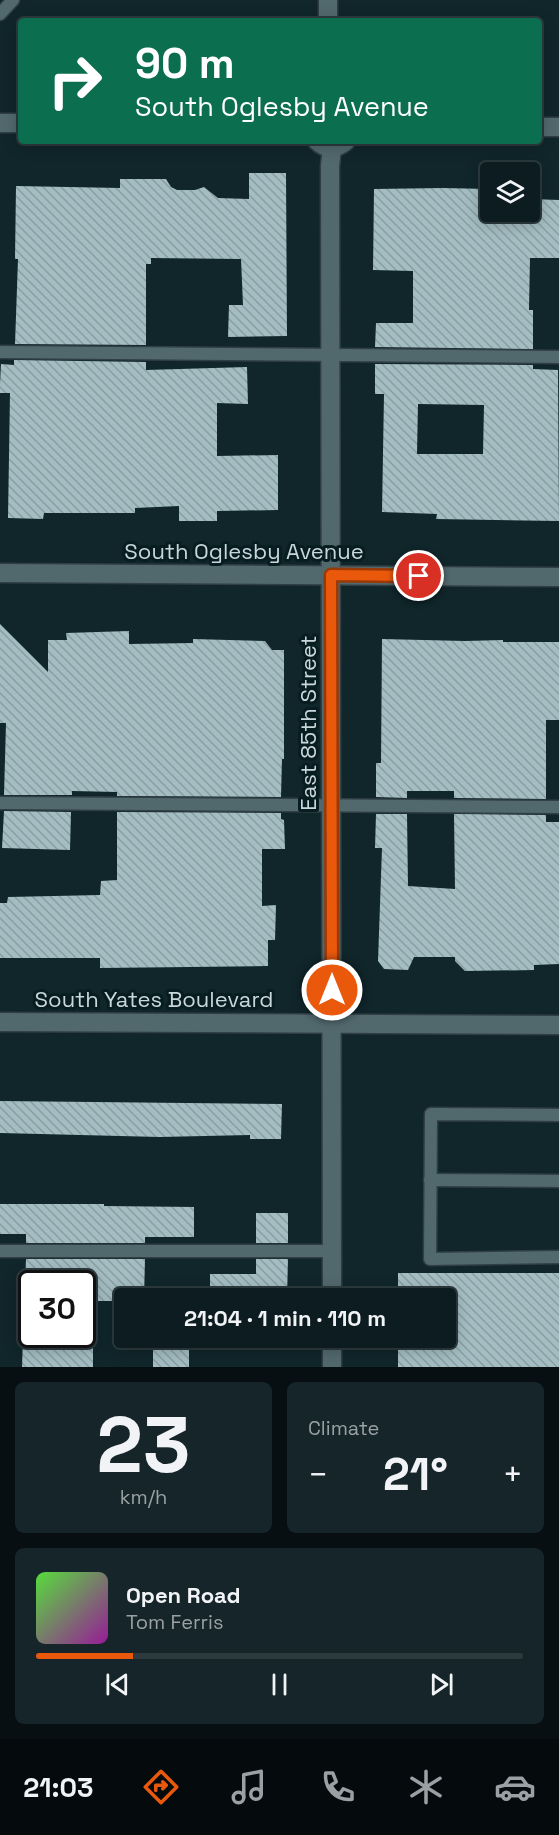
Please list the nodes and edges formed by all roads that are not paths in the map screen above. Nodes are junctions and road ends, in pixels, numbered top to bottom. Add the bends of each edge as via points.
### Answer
1 (14, 0) edge
2 (328, 0) edge
3 (0, 14) edge
4 (328, 18) edge
5 (0, 123) edge
6 (18, 123) edge
7 (542, 127) edge
8 (559, 127) edge
9 (332, 144) edge
10 (0, 352) edge
11 (330, 356) junction
12 (559, 357) edge
13 (0, 573) edge
14 (331, 575) junction
15 (559, 577) edge
16 (0, 803) edge
17 (332, 805) junction
18 (559, 807) edge
19 (0, 1022) edge
20 (332, 1024) junction
21 (559, 1025) edge
22 (559, 1115) edge
23 (430, 1179) junction
24 (559, 1181) edge
25 (0, 1251) edge
26 (332, 1251) junction
27 (559, 1257) edge
28 (332, 1288) edge
29 (332, 1348) edge
30 (332, 1367) edge

1 - 3 lane
2 - 4 street
5 - 6 street
7 - 8 street
9 - 11 street, East 85th Street
10 - 11 lane
11 - 12 lane
11 - 14 street, East 85th Street
13 - 14 street, South Oglesby Avenue
14 - 15 street, South Oglesby Avenue
14 - 17 street, East 85th Street
16 - 17 lane
17 - 18 lane
17 - 20 street, East 85th Street
19 - 20 street, South Yates Boulevard
20 - 21 street, South Yates Boulevard
20 - 26 street, East 85th Street
22 - 23 lane via 431,1114
23 - 24 lane
23 - 27 lane via 430,1259
25 - 26 lane
26 - 28 street, East 85th Street
29 - 30 street

